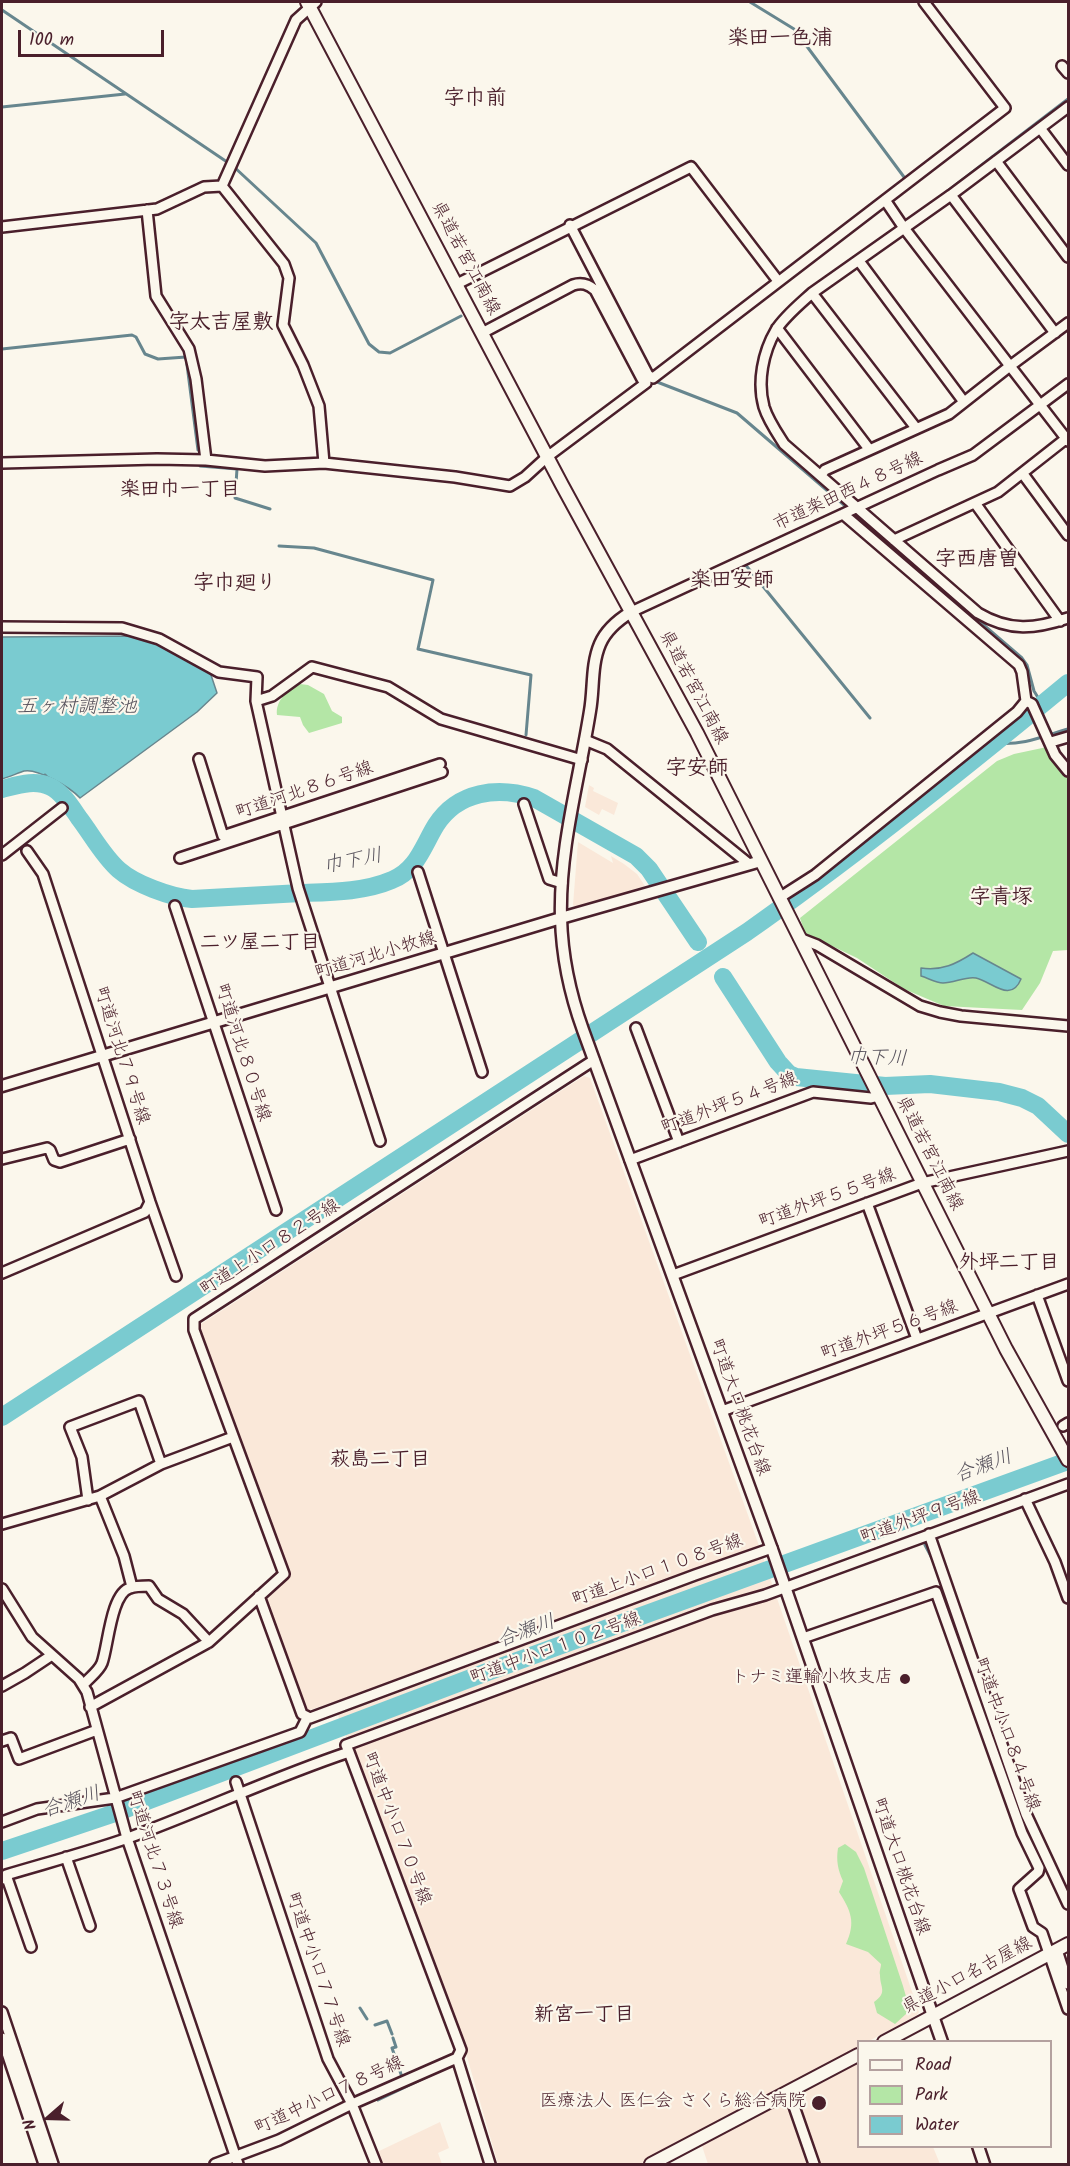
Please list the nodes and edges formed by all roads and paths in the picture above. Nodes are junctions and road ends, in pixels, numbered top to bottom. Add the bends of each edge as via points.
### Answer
1 (924, 2) edge
2 (311, 3) edge
3 (1068, 107) edge
4 (1040, 128) junction
5 (996, 161) junction
6 (1068, 165) edge
7 (222, 186) junction
8 (951, 195) junction
9 (885, 200) junction
10 (147, 210) junction
11 (570, 225) junction
12 (2, 227) edge
13 (904, 228) junction
14 (1068, 257) edge
15 (859, 261) junction
16 (777, 281) junction
17 (456, 284) junction
18 (812, 293) junction
19 (1068, 323) edge
20 (777, 328) junction
21 (482, 333) junction
22 (1055, 333) junction
23 (1010, 366) junction
24 (1068, 384) edge
25 (964, 402) junction
26 (1041, 405) junction
27 (916, 428) junction
28 (1068, 439) edge
29 (869, 449) junction
30 (547, 457) junction
31 (206, 460) junction
32 (2, 463) edge
33 (324, 463) junction
34 (1023, 474) junction
35 (821, 475) junction
36 (975, 503) junction
37 (857, 508) junction
38 (843, 514) junction
39 (1068, 535) edge
40 (894, 540) junction
41 (631, 612) junction
42 (1064, 619) edge
43 (2, 627) edge
44 (256, 701) junction
45 (1029, 702) junction
46 (1068, 737) edge
47 (585, 740) junction
48 (1050, 742) junction
49 (582, 760) junction
50 (441, 768) dead end
51 (1068, 771) edge
52 (524, 804) dead end
53 (62, 808) dead end
54 (282, 821) junction
55 (221, 845) junction
56 (27, 851) dead end
57 (2, 855) edge
58 (180, 858) dead end
59 (755, 862) junction
60 (418, 872) dead end
61 (562, 883) junction
62 (780, 898) junction
63 (175, 906) dead end
64 (561, 918) junction
65 (799, 938) junction
66 (444, 953) junction
67 (330, 988) junction
68 (213, 1023) junction
69 (1068, 1026) edge
70 (636, 1028) dead end
71 (103, 1056) junction
72 (594, 1060) junction
73 (482, 1072) dead end
74 (2, 1086) edge
75 (878, 1094) junction
76 (130, 1139) junction
77 (380, 1141) dead end
78 (679, 1142) junction
79 (1068, 1151) edge
80 (2, 1159) edge
81 (630, 1160) junction
82 (922, 1183) junction
83 (150, 1202) junction
84 (869, 1202) junction
85 (276, 1210) dead end
86 (2, 1273) edge
87 (176, 1275) dead end
88 (673, 1275) junction
89 (1068, 1284) edge
90 (1037, 1295) junction
91 (988, 1313) junction
92 (920, 1338) junction
93 (1068, 1381) edge
94 (722, 1411) junction
95 (233, 1437) junction
96 (1068, 1460) edge
97 (161, 1464) junction
98 (1068, 1484) edge
99 (99, 1496) junction
100 (1025, 1499) junction
101 (88, 1500) junction
102 (2, 1524) edge
103 (929, 1534) junction
104 (773, 1550) junction
105 (785, 1586) junction
106 (132, 1587) junction
107 (2, 1589) edge
108 (259, 1596) junction
109 (1068, 1598) edge
110 (803, 1638) junction
111 (209, 1642) junction
112 (52, 1655) junction
113 (83, 1685) junction
114 (2, 1686) edge
115 (90, 1707) junction
116 (307, 1718) junction
117 (97, 1730) junction
118 (2, 1741) edge
119 (349, 1752) junction
120 (236, 1782) dead end
121 (241, 1794) junction
122 (116, 1800) junction
123 (2, 1822) edge
124 (127, 1838) junction
125 (66, 1857) junction
126 (4, 1877) edge
127 (1068, 1904) edge
128 (90, 1926) dead end
129 (1068, 1944) edge
130 (31, 1947) dead end
131 (1053, 1952) junction
132 (1068, 1984) edge
133 (1068, 2009) edge
134 (2, 2012) edge
135 (933, 2016) junction
136 (2, 2038) edge
137 (888, 2040) edge
138 (941, 2040) edge
139 (857, 2056) edge
140 (457, 2058) junction
141 (789, 2092) junction
142 (352, 2104) junction
143 (979, 2148) edge
144 (237, 2161) edge
145 (44, 2164) edge
146 (53, 2164) edge
147 (215, 2164) edge
148 (376, 2164) edge
149 (490, 2164) edge
150 (655, 2164) edge
151 (814, 2164) edge
152 (984, 2164) edge

1 - 9 street via 1005,108
2 - 7 street via 296,20
2 - 17 main road, 県道若宮江南線
3 - 4 street
4 - 5 street
4 - 6 street
5 - 8 street
5 - 14 street
7 - 10 street via 204,187 158,209
7 - 33 street via 284,264 289,278 283,324 319,406
8 - 13 street
8 - 22 street
9 - 13 street
9 - 16 street
10 - 12 street
10 - 31 street via 156,296 189,349
11 - 16 street via 691,167
11 - 16 street via 653,378
11 - 17 street
13 - 15 street
13 - 23 street
15 - 18 street
15 - 25 street
17 - 21 main road, 県道若宮江南線
18 - 20 street
18 - 27 street
19 - 22 street
20 - 29 street
20 - 35 street via 763,369 761,389 765,408 784,444
21 - 30 main road, 県道若宮江南線
21 - 30 street via 573,285 587,284 595,290 646,382
22 - 23 street
23 - 25 street
23 - 26 street
24 - 26 street, 市道楽田西４８号線
25 - 27 street via 949,414
26 - 28 street
26 - 37 street, 市道楽田西４８号線 via 973,455
27 - 29 street
28 - 34 street
29 - 35 street
30 - 33 street via 510,486
30 - 41 main road, 県道若宮江南線
31 - 32 street
31 - 33 street via 265,466
34 - 36 street
34 - 39 street
35 - 37 street
36 - 40 street
36 - 42 street
37 - 38 street, 市道楽田西４８号線
37 - 40 street
38 - 41 street, 市道楽田西４８号線
38 - 45 street via 1019,665
40 - 42 street via 986,618 1027,628
41 - 47 street, 町道大口桃花台線 via 615,623 598,650
41 - 59 main road, 県道若宮江南線 via 697,733
43 - 44 street via 122,628 151,636 219,672 257,677
44 - 49 street via 272,696 312,667 388,687 441,719
44 - 54 street
45 - 48 street
45 - 62 street via 815,875
46 - 48 street
47 - 49 street, 町道大口桃花台線
47 - 59 street via 607,749
48 - 51 street
49 - 61 street, 町道大口桃花台線
50 - 54 street
52 - 61 street via 549,879
53 - 57 street
54 - 55 street
54 - 55 street, 町道河北８６号線 via 223,836 196,759
54 - 67 street via 298,888
55 - 58 street
56 - 71 street, 町道河北７９号線 via 44,874
59 - 62 main road, 県道若宮江南線
59 - 64 street, 町道河北小牧線
60 - 66 street
61 - 64 street, 町道大口桃花台線
62 - 65 main road, 県道若宮江南線
63 - 68 street, 町道河北８０号線
64 - 66 street, 町道河北小牧線
64 - 72 street, 町道大口桃花台線 via 566,970
65 - 69 street via 920,1006 972,1018
65 - 75 main road, 県道若宮江南線
66 - 67 street, 町道河北小牧線
66 - 73 street
67 - 68 street, 町道河北小牧線
67 - 77 street
68 - 71 street, 町道河北小牧線
68 - 85 street, 町道河北８０号線
70 - 78 street
71 - 74 street, 町道河北小牧線
71 - 76 street, 町道河北７９号線
72 - 81 street, 町道大口桃花台線
72 - 95 street, 町道上小口８２号線 via 194,1319 194,1330
75 - 78 street, 町道外坪５４号線 via 871,1098 813,1092
75 - 82 main road, 県道若宮江南線
76 - 80 street via 60,1162 54,1160 47,1148
76 - 83 street, 町道河北７９号線
78 - 81 street, 町道外坪５４号線
79 - 82 street, 町道外坪５５号線
81 - 88 street, 町道大口桃花台線
82 - 84 street, 町道外坪５５号線
82 - 91 main road, 県道若宮江南線
83 - 86 street via 145,1212
83 - 87 street, 町道河北７９号線
84 - 88 street, 町道外坪５５号線
84 - 92 street
88 - 94 street, 町道大口桃花台線
89 - 90 street, 町道外坪５６号線
90 - 91 street, 町道外坪５６号線
90 - 93 street
91 - 92 street, 町道外坪５６号線
91 - 96 main road, 県道若宮江南線
92 - 94 street, 町道外坪５６号線
94 - 104 street, 町道大口桃花台線
95 - 97 street
95 - 108 street, 町道上小口８２号線 via 284,1574
97 - 99 street
97 - 101 street via 139,1401 70,1427 81,1457
98 - 100 street, 町道外坪９号線
99 - 101 street
99 - 106 street via 124,1556
100 - 103 street, 町道外坪９号線
100 - 109 street
101 - 102 street
103 - 105 street, 町道外坪９号線
103 - 127 street via 1026,1814
104 - 105 street, 町道大口桃花台線
104 - 116 street, 町道上小口１０８号線
105 - 110 street, 町道大口桃花台線
105 - 119 street, 町道中小口１０２号線 via 346,1744
106 - 111 street via 149,1586 158,1599 183,1614
106 - 113 street via 116,1606 102,1664
107 - 112 street, 町道河北７３号線 via 32,1636
108 - 111 street
108 - 116 street via 302,1714
110 - 131 street, 町道中小口８４号線 via 936,1592 1022,1833 1039,1868 1019,1889 1033,1927 1042,1933
110 - 135 street, 町道大口桃花台線
111 - 115 street
112 - 113 street, 町道河北７３号線
112 - 114 street
113 - 115 street, 町道河北７３号線
115 - 117 street, 町道河北７３号線
116 - 122 street via 300,1732
117 - 118 street via 19,1759 11,1738
117 - 122 street, 町道河北７３号線
119 - 121 street, 町道中小口７０号線
119 - 140 street, 町道中小口７０号線 via 461,2050
120 - 121 street, 町道中小口７７号線
121 - 124 street, 町道中小口７０号線
121 - 142 street, 町道中小口７７号線 via 328,2059
122 - 123 street via 37,1809
122 - 124 street, 町道河北７３号線
124 - 125 street, 町道中小口７０号線
124 - 144 street, 町道河北７３号線
125 - 126 street, 町道中小口７０号線
125 - 128 street
126 - 130 street
129 - 131 main road, 県道小口名古屋線
131 - 132 street
131 - 133 street, 町道中小口８４号線
131 - 135 main road, 県道小口名古屋線
134 - 146 street
135 - 137 main road, 県道小口名古屋線
135 - 138 street, 町道大口桃花台線
136 - 145 street
139 - 141 main road
140 - 142 street, 町道中小口７８号線
140 - 149 street, 町道中小口７０号線
141 - 150 main road
141 - 151 street
142 - 144 street, 町道中小口７８号線
142 - 148 street, 町道中小口７７号線
143 - 152 street
144 - 147 street, 町道中小口７８号線

